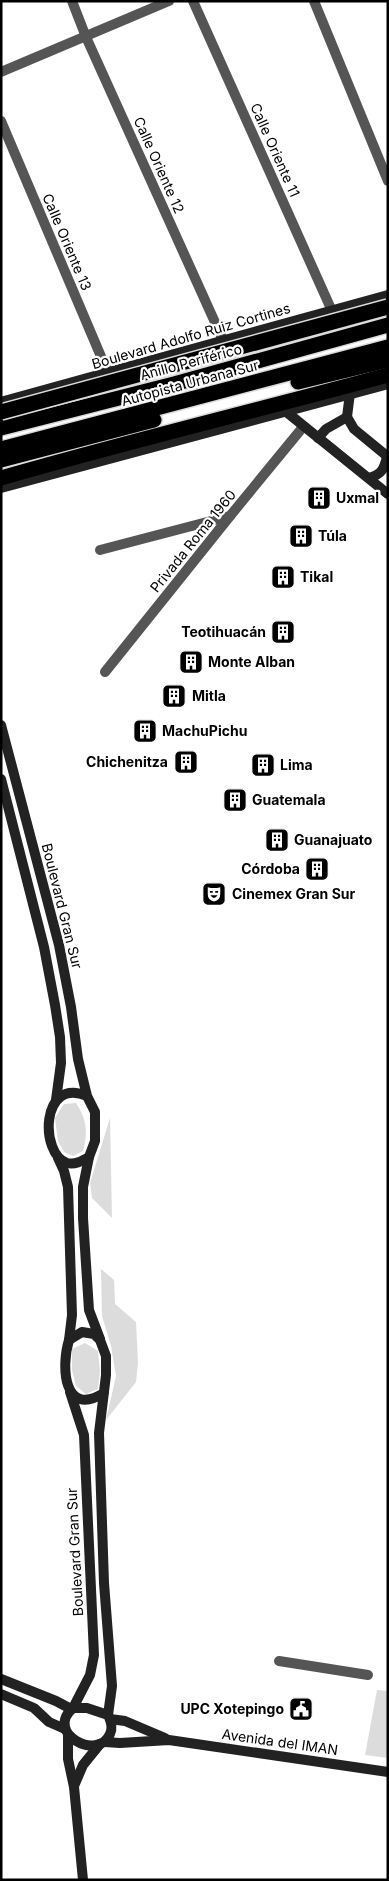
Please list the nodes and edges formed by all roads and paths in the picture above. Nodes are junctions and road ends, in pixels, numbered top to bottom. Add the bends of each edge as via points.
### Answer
1 (72, 1) edge
2 (169, 1) edge
3 (193, 1) edge
4 (314, 1) edge
5 (86, 37) junction
6 (1, 72) edge
7 (1, 121) edge
8 (388, 180) edge
9 (388, 295) edge
10 (388, 307) edge
11 (332, 311) junction
12 (388, 325) edge
13 (388, 334) edge
14 (223, 340) junction
15 (388, 347) edge
16 (388, 360) edge
17 (108, 373) junction
18 (388, 375) edge
19 (174, 384) junction
20 (388, 384) edge
21 (350, 393) junction
22 (1, 402) edge
23 (284, 410) junction
24 (1, 411) edge
25 (347, 417) junction
26 (303, 427) junction
27 (1, 428) edge
28 (1, 434) edge
29 (318, 438) junction
30 (1, 449) edge
31 (76, 456) junction
32 (387, 457) edge
33 (1, 460) edge
34 (1, 470) edge
35 (43, 471) junction
36 (1, 478) edge
37 (369, 478) junction
38 (388, 480) edge
39 (1, 488) edge
40 (386, 492) edge
41 (230, 516) junction
42 (100, 550) dead end
43 (105, 672) dead end
44 (1, 725) edge
45 (1, 779) edge
46 (18, 787) junction
47 (4, 791) junction
48 (22, 800) junction
49 (7, 803) junction
50 (87, 1096) junction
51 (56, 1100) junction
52 (88, 1157) junction
53 (58, 1158) junction
54 (69, 1340) junction
55 (100, 1340) junction
56 (69, 1392) junction
57 (104, 1393) junction
58 (279, 1661) dead end
59 (368, 1675) dead end
60 (1, 1679) edge
61 (1, 1694) edge
62 (72, 1708) junction
63 (109, 1717) junction
64 (67, 1732) junction
65 (169, 1740) junction
66 (102, 1743) junction
67 (388, 1772) edge
68 (74, 1787) junction
69 (82, 1880) edge

1 - 5 street, Calle Oriente 12
2 - 5 street
3 - 11 street, Calle Oriente 11
4 - 8 street
5 - 6 street
5 - 14 street, Calle Oriente 12
7 - 17 street, Calle Oriente 13
9 - 11 street, Boulevard Adolfo Ruiz Cortines
10 - 24 highway, bridge
11 - 14 street, Boulevard Adolfo Ruiz Cortines
12 - 19 highway, Anillo Periférico
13 - 28 highway, Autopista Urbana Sur
14 - 17 street, Boulevard Adolfo Ruiz Cortines
15 - 30 highway, Autopista Urbana Sur
16 - 33 highway
17 - 22 street, Boulevard Adolfo Ruiz Cortines
18 - 31 highway
19 - 24 highway via 71,396
19 - 27 highway, Anillo Periférico
20 - 21 street
21 - 23 street
21 - 25 street
23 - 26 street
23 - 35 street
25 - 29 street via 326,429
25 - 32 street via 354,429
26 - 29 street
26 - 41 street, Privada Roma 1960
29 - 37 street
31 - 34 highway via 54,456
31 - 35 highway
32 - 37 street via 379,475
35 - 36 highway
35 - 39 street
37 - 40 street
38 - 40 street
41 - 42 street
41 - 43 street, Privada Roma 1960
44 - 46 street, Boulevard Gran Sur
45 - 47 street, Boulevard Gran Sur
46 - 47 street via 11,785
46 - 48 street, Boulevard Gran Sur
47 - 49 street, Boulevard Gran Sur
48 - 49 street via 15,806
48 - 50 street, Boulevard Gran Sur via 59,945
49 - 51 street, Boulevard Gran Sur via 56,1005 61,1060
50 - 51 street via 65,1093
50 - 52 street via 95,1112 96,1127 95,1141
51 - 53 street via 50,1112 49,1128
52 - 53 street via 73,1164
52 - 55 street via 83,1195 87,1283 89,1310
53 - 54 street via 68,1187 72,1315
54 - 55 street via 82,1332 94,1334
54 - 56 street via 64,1367
55 - 57 street via 106,1356
56 - 57 street via 86,1401
56 - 62 street, Boulevard Gran Sur via 84,1435 94,1655 86,1684
57 - 63 street, Boulevard Gran Sur via 99,1433 103,1566 112,1686
58 - 59 street
60 - 62 street
61 - 64 street via 34,1708
62 - 63 street via 87,1708
62 - 64 street via 64,1721
63 - 65 street, Avenida del IMAN
63 - 66 street via 111,1734
64 - 66 street via 82,1743 92,1746
64 - 68 street
65 - 66 street, Avenida del IMAN
65 - 67 street, Avenida del IMAN
66 - 68 street via 83,1765
68 - 69 street

